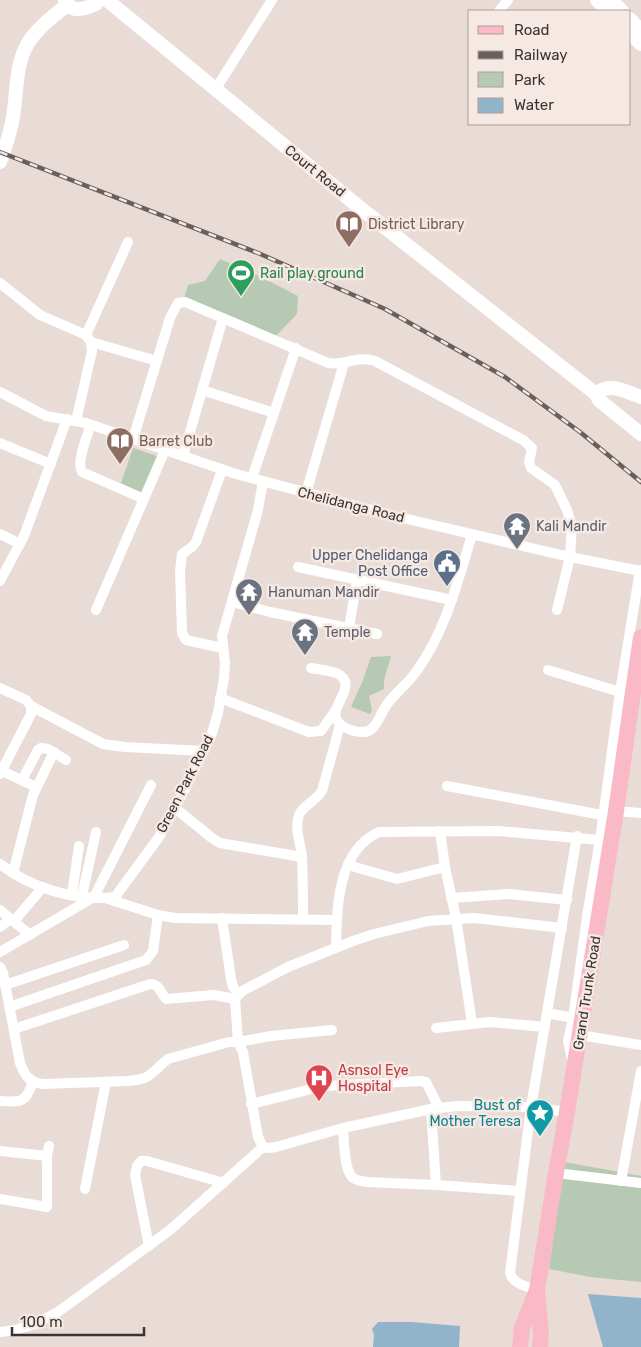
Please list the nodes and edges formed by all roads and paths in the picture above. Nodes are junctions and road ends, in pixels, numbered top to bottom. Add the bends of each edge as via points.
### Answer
1 (97, 0) edge
2 (107, 0) edge
3 (272, 0) edge
4 (508, 0) edge
5 (597, 0) edge
6 (611, 0) edge
7 (66, 3) edge
8 (500, 10) edge
9 (607, 10) edge
10 (621, 10) edge
11 (631, 20) edge
12 (641, 31) edge
13 (631, 34) edge
14 (641, 44) edge
15 (215, 90) junction
16 (0, 162) edge
17 (128, 242) dead end
18 (0, 283) edge
19 (223, 318) junction
20 (89, 338) junction
21 (296, 348) junction
22 (157, 361) junction
23 (344, 362) junction
24 (202, 390) junction
25 (0, 392) edge
26 (596, 394) junction
27 (641, 397) edge
28 (274, 413) junction
29 (71, 420) junction
30 (91, 425) junction
31 (641, 434) edge
32 (133, 439) junction
33 (0, 443) edge
34 (165, 450) junction
35 (183, 456) junction
36 (51, 464) junction
37 (222, 470) junction
38 (252, 478) junction
39 (264, 481) junction
40 (306, 493) junction
41 (144, 499) junction
42 (0, 534) edge
43 (472, 535) junction
44 (20, 544) junction
45 (570, 557) junction
46 (298, 567) dead end
47 (638, 570) edge
48 (357, 580) junction
49 (0, 581) edge
50 (452, 600) junction
51 (232, 602) junction
52 (96, 610) dead end
53 (557, 610) dead end
54 (348, 628) junction
55 (378, 634) dead end
56 (641, 637) edge
57 (222, 648) junction
58 (311, 668) dead end
59 (548, 670) dead end
60 (0, 688) edge
61 (620, 692) junction
62 (220, 698) junction
63 (31, 706) junction
64 (335, 711) junction
65 (340, 725) junction
66 (204, 751) junction
67 (54, 752) junction
68 (66, 760) dead end
69 (1, 772) edge
70 (22, 780) junction
71 (151, 785) dead end
72 (447, 786) dead end
73 (36, 787) junction
74 (175, 808) junction
75 (609, 813) junction
76 (641, 813) edge
77 (440, 831) junction
78 (96, 832) dead end
79 (577, 836) junction
80 (600, 840) junction
81 (79, 846) dead end
82 (302, 857) junction
83 (0, 864) edge
84 (348, 865) junction
85 (445, 867) junction
86 (12, 873) junction
87 (43, 887) junction
88 (77, 895) junction
89 (99, 898) junction
90 (451, 898) junction
91 (566, 900) junction
92 (0, 910) edge
93 (158, 915) junction
94 (222, 918) junction
95 (456, 918) junction
96 (13, 920) junction
97 (303, 920) junction
98 (336, 920) junction
99 (0, 927) edge
100 (562, 928) junction
101 (30, 935) junction
102 (124, 945) dead end
103 (336, 947) junction
104 (0, 952) edge
105 (0, 967) edge
106 (5, 985) junction
107 (237, 997) junction
108 (10, 1007) junction
109 (547, 1014) junction
110 (573, 1018) junction
111 (472, 1023) junction
112 (545, 1027) junction
113 (436, 1028) dead end
114 (14, 1029) junction
115 (332, 1030) dead end
116 (580, 1035) junction
117 (238, 1042) junction
118 (641, 1045) edge
119 (641, 1071) edge
120 (574, 1073) junction
121 (33, 1082) junction
122 (106, 1082) junction
123 (0, 1101) edge
124 (252, 1104) junction
125 (531, 1107) junction
126 (435, 1108) junction
127 (567, 1112) junction
128 (343, 1128) junction
129 (263, 1147) junction
130 (0, 1151) edge
131 (556, 1173) junction
132 (622, 1180) junction
133 (224, 1183) junction
134 (641, 1183) edge
135 (436, 1185) junction
136 (85, 1190) dead end
137 (520, 1191) junction
138 (0, 1198) edge
139 (149, 1246) junction
140 (537, 1290) junction
141 (0, 1332) edge
142 (520, 1347) edge
143 (540, 1347) edge

1 - 7 street via 96,4 74,10
2 - 15 street, Court Road
3 - 15 street
4 - 8 street
5 - 9 street
6 - 10 street
7 - 16 street via 37,31 22,55 12,124
11 - 12 street
13 - 14 street
15 - 26 street, Court Road
17 - 20 street
18 - 20 street via 40,315
19 - 21 street
19 - 22 street via 185,302 178,303
19 - 24 street
20 - 22 street
20 - 29 street via 92,351
21 - 23 street via 328,363
21 - 28 street
22 - 32 street
23 - 40 street
23 - 45 street via 362,358 375,361 528,443 532,448 531,468 555,485 570,519
24 - 28 street
24 - 35 street
25 - 29 street, Chelidanga Road via 46,416
26 - 27 street via 601,388 610,387
26 - 31 street, Court Road
28 - 38 street
29 - 30 street, Chelidanga Road
29 - 36 street
30 - 32 street, Chelidanga Road
30 - 41 street via 79,468
32 - 34 street, Chelidanga Road
33 - 36 street
34 - 35 street, Chelidanga Road
34 - 41 street
35 - 37 street, Chelidanga Road
36 - 44 street
37 - 38 street, Chelidanga Road
37 - 57 street via 196,542 182,554 180,572 182,633 186,640
38 - 39 street, Chelidanga Road
39 - 40 street, Chelidanga Road
39 - 51 street, Green Park Road
40 - 43 street, Chelidanga Road
41 - 52 street
42 - 44 street
43 - 45 street, Chelidanga Road
43 - 50 street
44 - 49 street
45 - 47 street, Chelidanga Road
45 - 53 street
46 - 48 street
47 - 61 street
48 - 50 street
48 - 54 street
50 - 65 street via 418,670 388,704 375,726 362,733
51 - 54 street
51 - 57 street, Green Park Road via 222,636
54 - 55 street
56 - 75 main road, Grand Trunk Road
57 - 62 street, Green Park Road via 225,663
58 - 64 street via 335,673 344,681 345,688
59 - 61 street
60 - 63 street via 26,700
61 - 75 street
62 - 64 street via 309,732 321,731
62 - 66 street, Green Park Road
63 - 66 street via 103,744
63 - 69 street via 31,714
64 - 65 street
65 - 82 street via 322,791 298,816
66 - 74 street, Green Park Road
67 - 68 street
67 - 70 street via 44,748 38,750
67 - 73 street
69 - 70 street
70 - 73 street
71 - 89 street
72 - 75 street
73 - 86 street
74 - 82 street via 220,843
74 - 89 street, Green Park Road via 159,837 121,890 114,896
75 - 76 street
75 - 80 street
75 - 116 main road, Grand Trunk Road
77 - 79 street
77 - 84 street via 379,832 368,837
77 - 85 street
78 - 88 street
79 - 80 street
79 - 91 street
80 - 110 street
81 - 88 street
82 - 97 street
83 - 86 street
84 - 85 street via 391,878
84 - 98 street via 341,885
85 - 90 street
86 - 87 street
87 - 88 street
87 - 96 street
88 - 89 street
89 - 93 street
89 - 101 street, Green Park Road
90 - 91 street via 509,894
90 - 95 street
91 - 100 street
92 - 96 street
93 - 94 street
93 - 108 street via 153,951 146,960
94 - 97 street
94 - 107 street via 231,979
95 - 100 street via 498,919
95 - 103 street via 398,928
95 - 111 street
96 - 99 street
96 - 101 street
97 - 98 street
98 - 103 street
100 - 109 street
101 - 104 street, Green Park Road
102 - 106 street
103 - 107 street via 288,967
105 - 106 street
106 - 108 street
107 - 114 street via 166,999 158,986 150,984
107 - 117 street
108 - 114 street
109 - 110 street
109 - 112 street
110 - 120 street via 568,1041
111 - 112 street via 501,1022
111 - 113 street
112 - 125 street
114 - 121 street via 25,1077
115 - 117 street
116 - 118 street
116 - 120 main road, Grand Trunk Road
117 - 122 street via 168,1059 141,1079
117 - 124 street via 243,1052
119 - 132 street
120 - 127 main road, Grand Trunk Road
121 - 122 street
121 - 123 street via 24,1100
122 - 136 street
124 - 126 street via 324,1086 420,1081 430,1087
124 - 129 street
125 - 126 street
125 - 127 street
125 - 137 street
126 - 128 street
126 - 135 street
127 - 131 main road, Grand Trunk Road
128 - 129 street via 276,1147
128 - 135 street via 351,1176 367,1182
129 - 133 street
130 - 138 street via 48,1151 48,1207
131 - 132 street
131 - 140 main road, Grand Trunk Road
132 - 134 street
133 - 139 street
133 - 139 street via 141,1161 135,1175
135 - 137 street
137 - 140 street via 510,1273 516,1282
139 - 141 street via 49,1318
140 - 142 main road, Grand Trunk Road via 522,1328
140 - 143 main road via 542,1334

